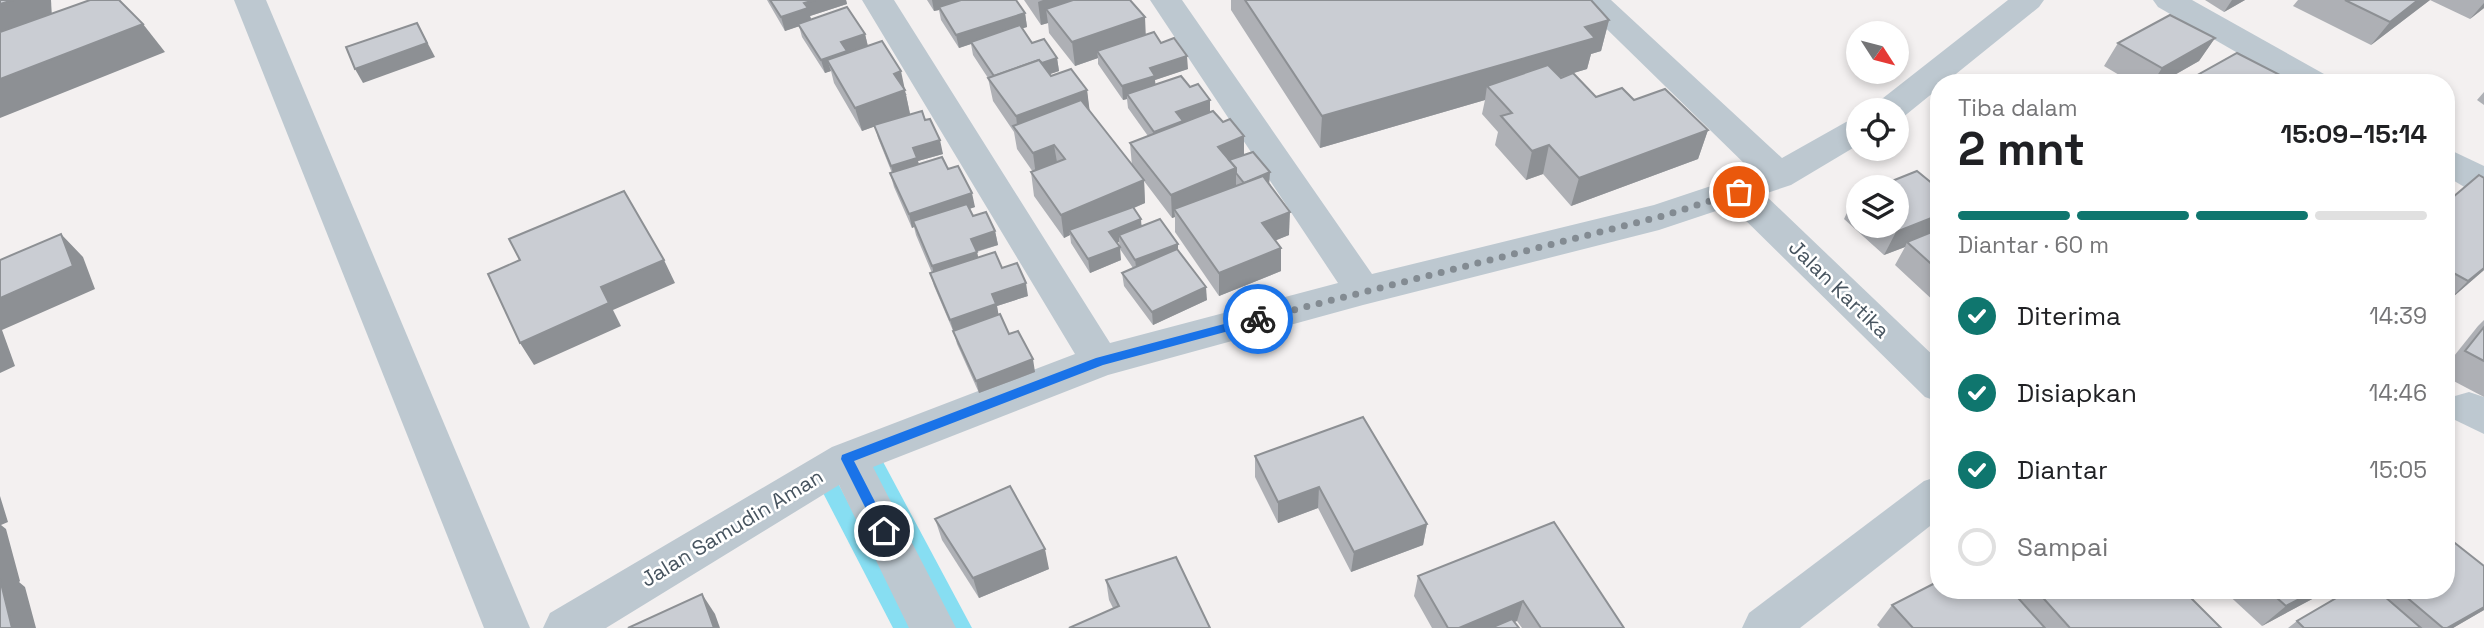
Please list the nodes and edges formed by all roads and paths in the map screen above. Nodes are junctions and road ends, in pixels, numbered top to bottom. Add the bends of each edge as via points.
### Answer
1 (250, 0) edge
2 (878, 0) edge
3 (1593, 0) edge
4 (2028, 0) edge
5 (2169, 0) edge
6 (1169, 1) edge
7 (1936, 74) edge
8 (2298, 74) edge
9 (1930, 79) edge
10 (1906, 98) edge
11 (1846, 137) edge
12 (2455, 165) edge
13 (1779, 176) junction
14 (2484, 182) edge
15 (1739, 192) junction
16 (1363, 291) junction
17 (1100, 361) junction
18 (1930, 377) edge
19 (847, 459) junction
20 (1930, 501) edge
21 (507, 628) edge
22 (566, 628) edge
23 (933, 628) edge
24 (1765, 628) edge

1 - 21 street
2 - 17 street
3 - 13 street
4 - 7 street
5 - 8 street
6 - 16 street
9 - 10 street
11 - 13 street, Jalan Samudin Aman
12 - 14 street
13 - 15 street, Jalan Samudin Aman
15 - 16 street, Jalan Samudin Aman via 1659,217
15 - 18 street, Jalan Kartika
16 - 17 street, Jalan Samudin Aman
17 - 19 street, Jalan Samudin Aman
19 - 22 street, Jalan Samudin Aman
19 - 23 street
20 - 24 street

